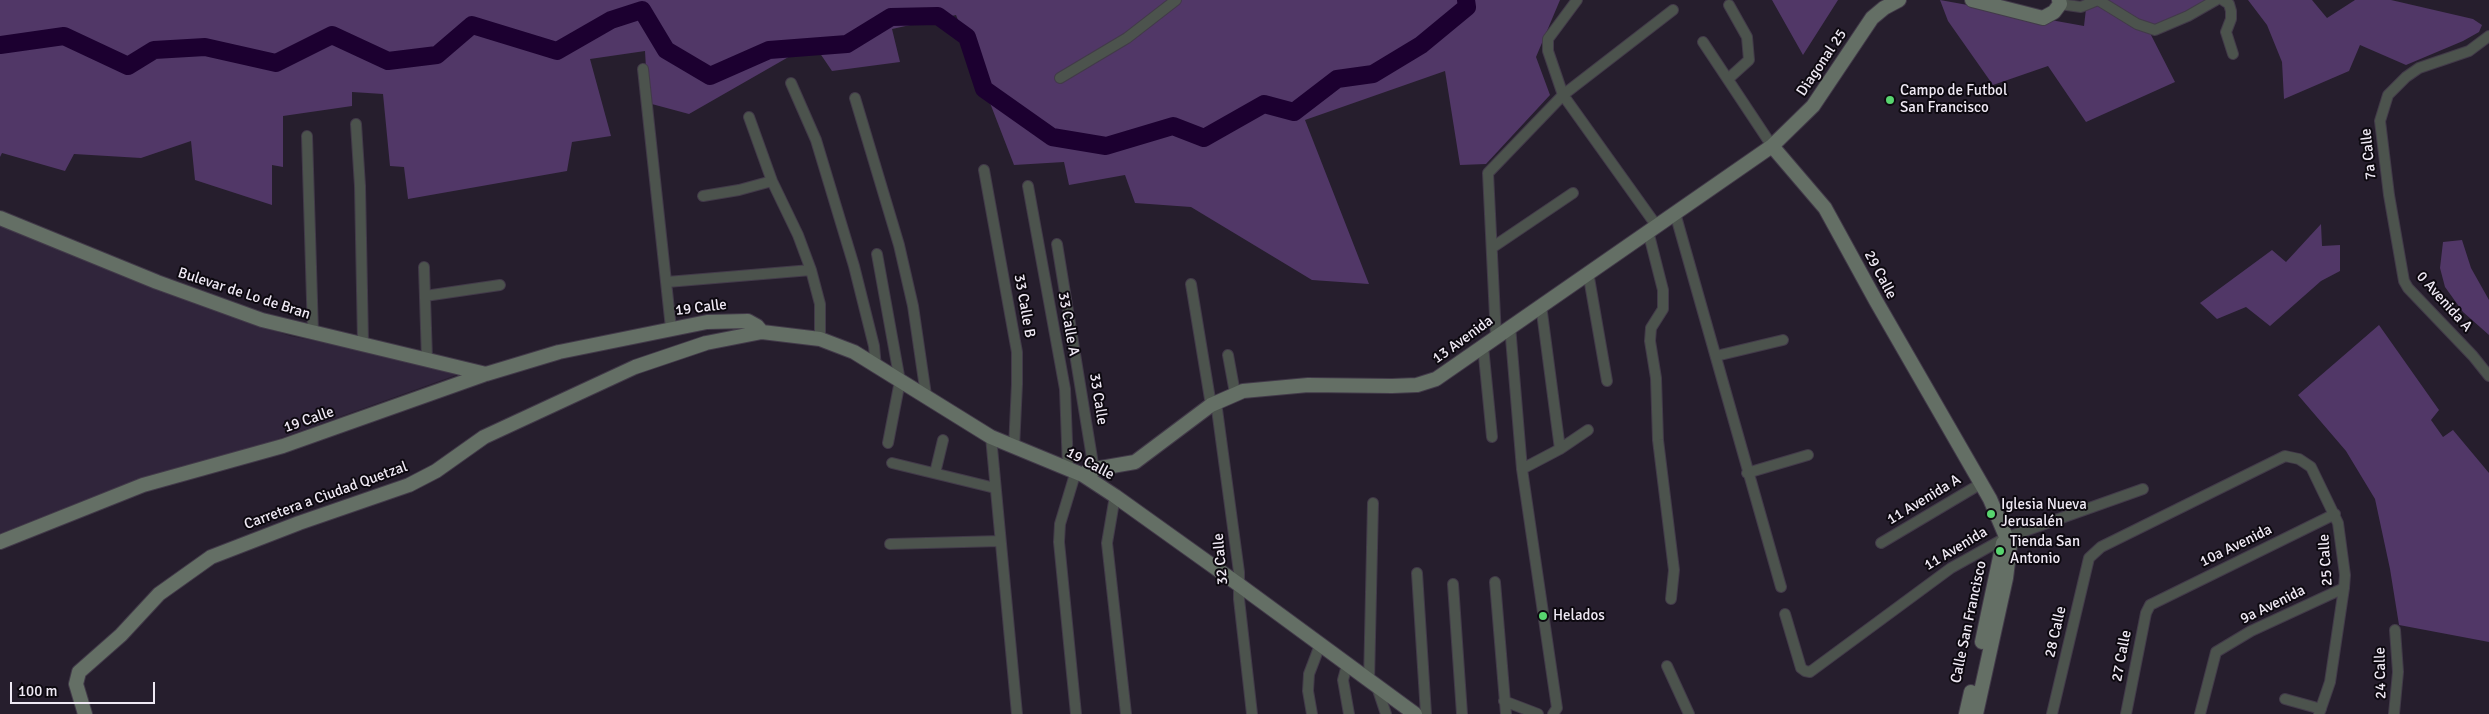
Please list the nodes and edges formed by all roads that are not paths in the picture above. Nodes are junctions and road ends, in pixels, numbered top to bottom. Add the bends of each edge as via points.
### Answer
1 (1176, 0) edge
2 (1577, 0) edge
3 (1899, 0) edge
4 (1972, 0) edge
5 (2098, 0) edge
6 (2216, 0) edge
7 (2223, 0) edge
8 (2060, 2) edge
9 (1729, 6) dead end
10 (1673, 10) dead end
11 (2489, 36) edge
12 (1703, 42) dead end
13 (2234, 54) dead end
14 (643, 69) dead end
15 (1060, 78) dead end
16 (1728, 79) junction
17 (791, 83) dead end
18 (1563, 95) junction
19 (855, 98) dead end
20 (750, 116) dead end
21 (356, 124) dead end
22 (307, 136) dead end
23 (1772, 146) junction
24 (984, 170) dead end
25 (772, 181) junction
26 (1028, 186) dead end
27 (1573, 193) dead end
28 (703, 196) dead end
29 (1675, 213) junction
30 (0, 218) edge
31 (1652, 228) junction
32 (1057, 244) dead end
33 (1493, 248) junction
34 (877, 254) dead end
35 (424, 267) dead end
36 (811, 270) junction
37 (2400, 270) joint
38 (1588, 272) junction
39 (667, 282) junction
40 (1190, 284) dead end
41 (500, 285) dead end
42 (425, 296) junction
43 (1541, 305) junction
44 (1510, 326) junction
45 (670, 328) junction
46 (762, 332) junction
47 (313, 333) junction
48 (1496, 336) junction
49 (820, 339) junction
50 (1783, 340) dead end
51 (363, 343) junction
52 (1483, 346) junction
53 (1228, 355) dead end
54 (1716, 356) junction
55 (427, 359) junction
56 (876, 367) junction
57 (486, 374) junction
58 (2489, 376) edge
59 (900, 381) junction
60 (1607, 381) dead end
61 (1235, 393) junction
62 (926, 395) junction
63 (1214, 403) junction
64 (1588, 430) dead end
65 (991, 437) junction
66 (1492, 437) dead end
67 (943, 440) dead end
68 (888, 443) dead end
69 (1014, 448) junction
70 (1560, 450) junction
71 (1808, 455) dead end
72 (892, 463) dead end
73 (1522, 469) junction
74 (1080, 471) junction
75 (935, 473) junction
76 (1747, 473) junction
77 (1982, 483) junction
78 (996, 488) junction
79 (2143, 489) dead end
80 (1115, 496) junction
81 (1373, 503) dead end
82 (2335, 514) junction
83 (2005, 538) junction
84 (1000, 541) junction
85 (0, 542) edge
86 (1881, 543) dead end
87 (890, 544) dead end
88 (2089, 558) joint
89 (1417, 573) dead end
90 (1494, 582) dead end
91 (1238, 584) junction
92 (1453, 584) dead end
93 (1781, 587) dead end
94 (2344, 588) junction
95 (1671, 598) dead end
96 (2150, 605) joint
97 (1784, 614) dead end
98 (2395, 630) dead end
99 (1320, 645) junction
100 (1347, 665) junction
101 (1667, 666) dead end
102 (1373, 685) junction
103 (2285, 699) dead end
104 (1504, 702) junction
105 (2320, 711) edge
106 (85, 714) edge
107 (1017, 714) edge
108 (1076, 714) edge
109 (1126, 714) edge
110 (1252, 714) edge
111 (1312, 714) edge
112 (1348, 714) edge
113 (1386, 714) edge
114 (1414, 714) edge
115 (1426, 714) edge
116 (1462, 714) edge
117 (1506, 714) edge
118 (1538, 714) edge
119 (1553, 714) edge
120 (1689, 714) edge
121 (1966, 714) edge
122 (1976, 714) edge
123 (2052, 714) edge
124 (2126, 714) edge
125 (2200, 714) edge
126 (2394, 714) edge

1 - 15 street via 1126,38
2 - 18 street via 1548,39 1548,51
3 - 23 main road, Diagonal 25 via 1872,18 1812,106
4 - 8 main road via 2043,18 2054,12
5 - 6 street via 2137,24 2155,30
5 - 8 street via 2080,7
7 - 13 street via 2231,11 2226,32
9 - 16 street via 1746,37 1749,60
10 - 18 street
11 - 37 street, 7a Calle via 2469,51 2419,68 2388,95 2380,121
12 - 16 street, 29 Calle
14 - 39 street
16 - 23 street, 29 Calle
17 - 56 street via 816,140 854,266 874,346
18 - 31 street
18 - 33 street via 1488,173
19 - 62 street via 899,245 913,306
20 - 25 street
21 - 51 street
22 - 47 street
23 - 29 main road, 13 Avenida
23 - 77 main road, 29 Calle via 1825,208 1898,341
24 - 69 street, 33 Calle B via 1017,352
25 - 28 street
25 - 36 street
26 - 74 street, 33 Calle A
27 - 33 street
29 - 31 main road, 13 Avenida
29 - 54 street
30 - 47 main road, Bulevar de Lo de Bran via 157,282 262,320
31 - 38 main road, 13 Avenida
31 - 95 street via 1663,290 1663,308 1651,328 1650,341 1674,570
32 - 74 street, 33 Calle
33 - 48 street
34 - 59 street
35 - 42 street
36 - 39 street
36 - 49 street via 820,304
37 - 58 street, 0 Avenida A via 2408,288
38 - 43 main road, 13 Avenida
38 - 60 street
39 - 45 street
40 - 63 street, 32 Calle
41 - 42 street
42 - 55 street
43 - 44 main road, 13 Avenida
43 - 70 street
44 - 48 main road, 13 Avenida
44 - 73 street
45 - 46 main road, 19 Calle via 731,320 748,321
45 - 57 main road, 19 Calle via 559,352
46 - 49 main road, 19 Calle
46 - 106 main road, Carretera a Ciudad Quetzal via 706,343 635,367 484,437 436,471 409,485 211,557 159,594 122,635 79,672 76,684
47 - 51 main road, Bulevar de Lo de Bran
48 - 52 main road, 13 Avenida
49 - 56 main road, 19 Calle via 854,352
50 - 54 street
51 - 55 main road, Bulevar de Lo de Bran
52 - 61 main road, 13 Avenida via 1436,380 1417,385 1308,385
52 - 66 street
53 - 61 street
54 - 76 street
55 - 57 main road, Bulevar de Lo de Bran
56 - 59 main road, 19 Calle
57 - 85 main road, 19 Calle via 282,446 142,485
59 - 62 main road, 19 Calle
59 - 68 street
61 - 63 main road, 13 Avenida
62 - 65 main road, 19 Calle
63 - 74 main road, 13 Avenida via 1135,462
63 - 91 street, 32 Calle via 1239,572
64 - 70 street
65 - 69 main road, 19 Calle
65 - 78 street
67 - 75 street
69 - 74 main road, 19 Calle
70 - 73 street
71 - 76 street
72 - 75 street
73 - 119 street via 1557,708
74 - 80 main road, 19 Calle
74 - 108 street, 33 Calle A via 1060,524 1059,542
75 - 78 street
76 - 93 street
77 - 83 main road, 29 Calle
77 - 86 street, 11 Avenida A
78 - 84 street
79 - 83 street, 11 Avenida
80 - 91 main road, 19 Calle
80 - 109 street via 1107,542
81 - 102 street
82 - 88 street, 25 Calle via 2311,466 2285,456 2101,547
82 - 94 street, 25 Calle via 2345,575
82 - 96 street, 10a Avenida
83 - 97 street, 11 Avenida via 1951,568 1810,672 1801,668
83 - 121 main road, Calle San Francisco
83 - 122 main road, Calle San Francisco via 2010,546 2006,578
84 - 87 street
84 - 107 street
88 - 123 street, 28 Calle
89 - 115 street
90 - 104 street
91 - 99 main road, 19 Calle
91 - 110 street, 32 Calle
92 - 116 street
94 - 105 street, 25 Calle via 2330,682
94 - 125 street, 9a Avenida via 2251,631 2216,652
96 - 124 street, 27 Calle
98 - 126 street, 24 Calle via 2398,672
99 - 100 main road, 19 Calle
99 - 111 street via 1309,674
100 - 102 main road, 19 Calle
100 - 112 street via 1343,680
101 - 120 street
102 - 113 street
102 - 114 main road, 19 Calle
103 - 105 street
104 - 117 street
104 - 118 street

